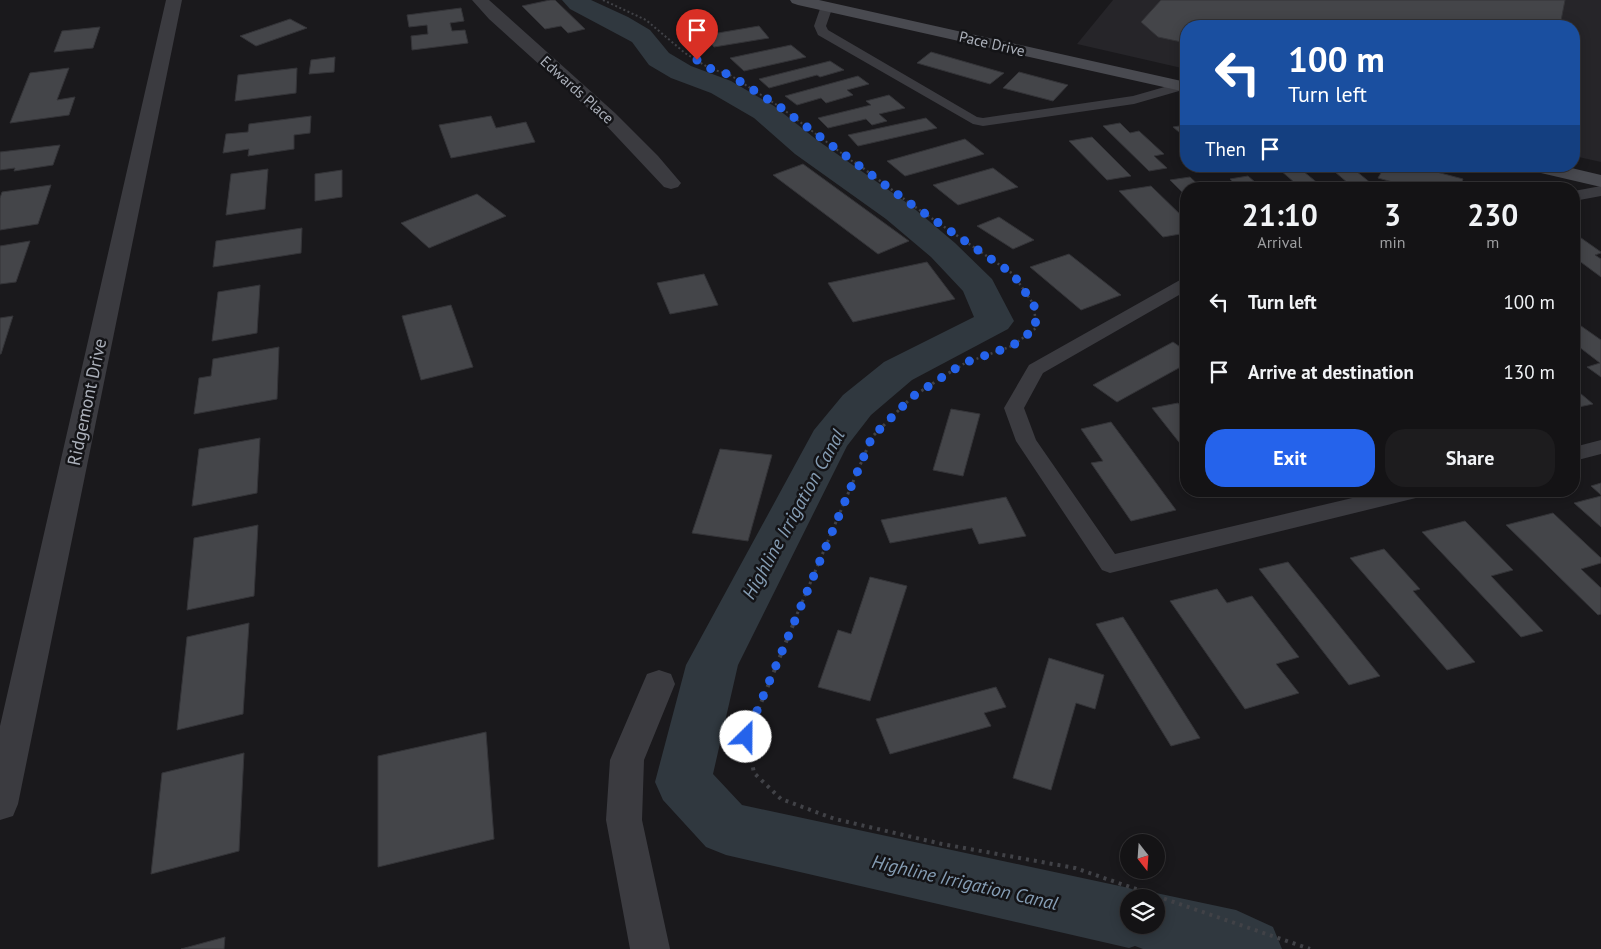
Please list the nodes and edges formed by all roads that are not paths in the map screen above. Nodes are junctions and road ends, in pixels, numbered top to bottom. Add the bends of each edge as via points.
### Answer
1 (174, 0) edge
2 (480, 0) edge
3 (798, 0) edge
4 (827, 6) junction
5 (1180, 86) edge
6 (1180, 88) edge
7 (1562, 172) edge
8 (1601, 181) edge
9 (671, 183) dead end
10 (1601, 191) edge
11 (1580, 195) edge
12 (1180, 287) edge
13 (1601, 447) edge
14 (1580, 452) edge
15 (1391, 497) edge
16 (659, 684) dead end
17 (0, 804) edge
18 (650, 949) edge

1 - 17 street, Ridgemont Drive
2 - 9 street, Edwards Place via 625,133
3 - 4 street, Pace Drive
4 - 5 street, Pace Drive
4 - 6 lane via 820,26 823,32 973,120 983,122 1127,101
7 - 8 street
10 - 11 lane
12 - 15 lane via 1036,369 1014,408 1026,441 1110,564
13 - 14 lane
16 - 18 street via 627,760 624,820

